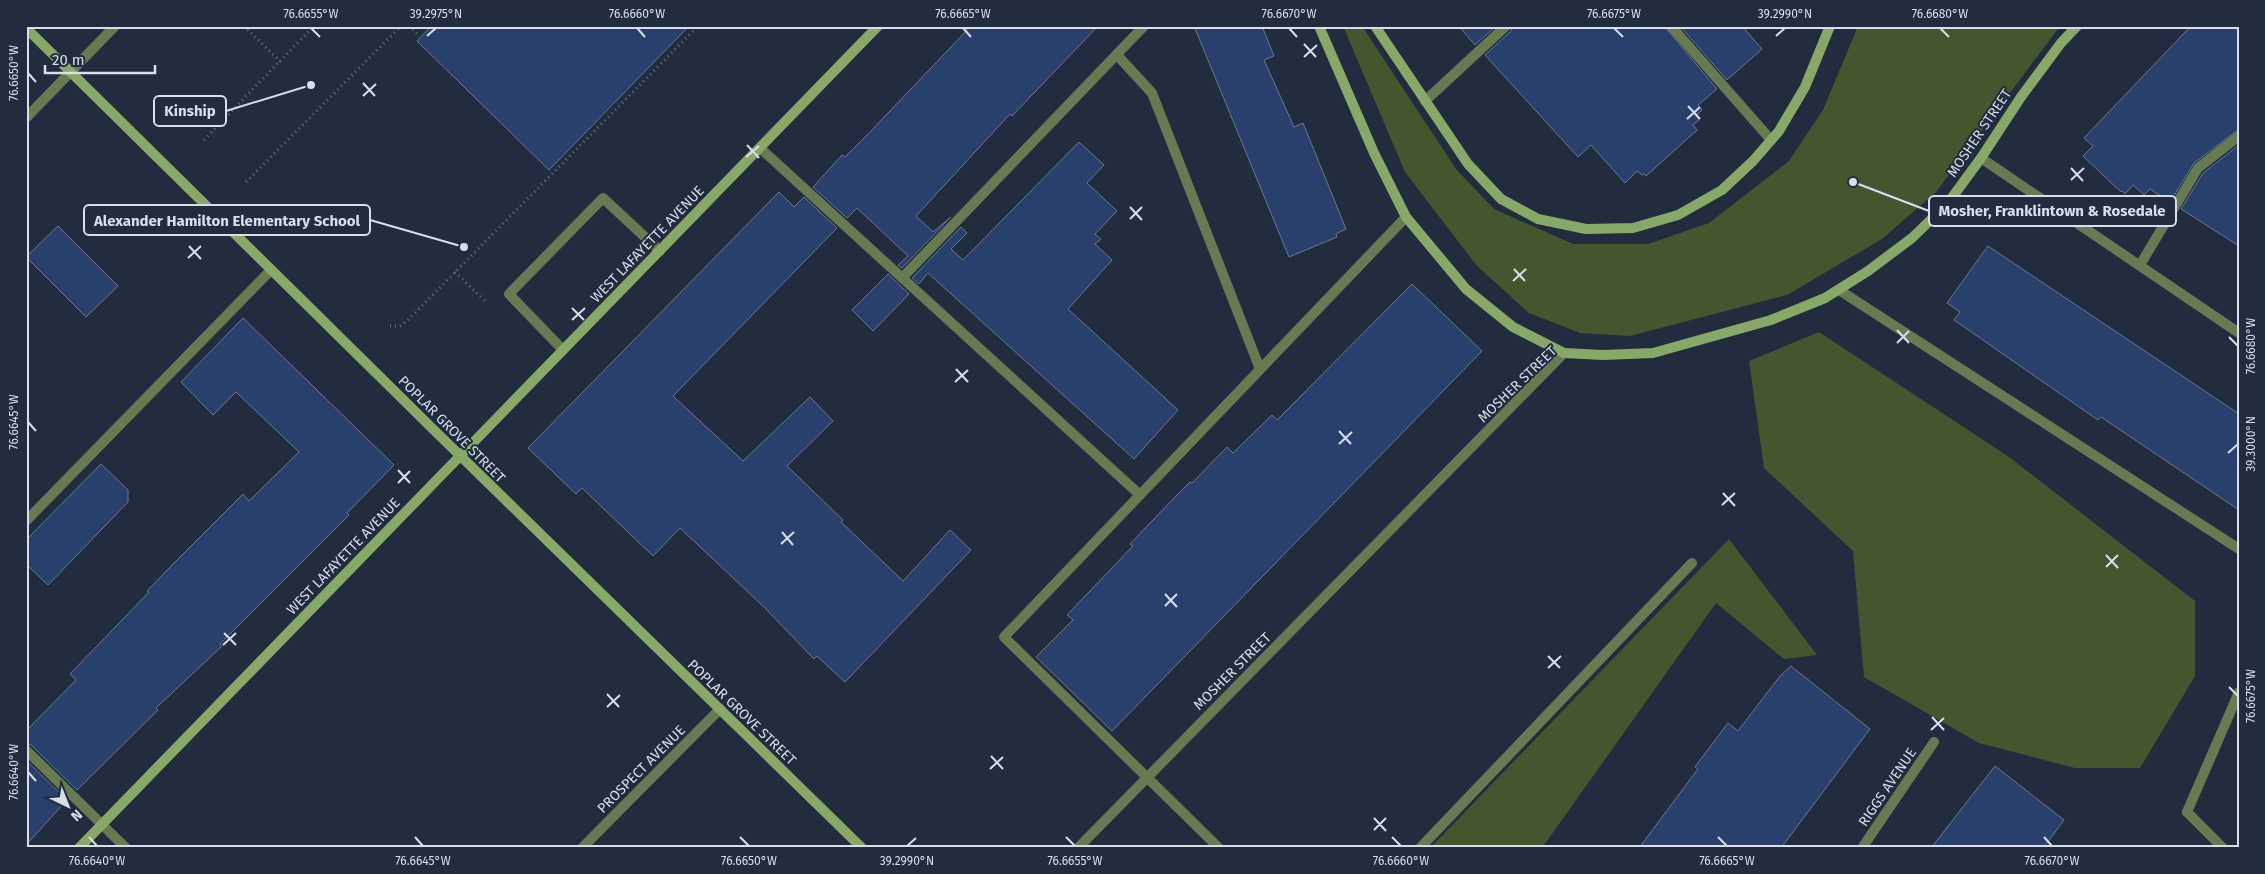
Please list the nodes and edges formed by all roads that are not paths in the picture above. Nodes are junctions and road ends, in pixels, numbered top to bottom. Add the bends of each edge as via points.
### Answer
1 (115, 26) edge
2 (878, 26) edge
3 (1144, 26) edge
4 (1319, 26) edge
5 (1375, 26) edge
6 (1506, 26) edge
7 (1671, 26) edge
8 (1830, 26) edge
9 (2077, 26) edge
10 (26, 28) edge
11 (1117, 55) junction
12 (70, 72) junction
13 (1425, 101) junction
14 (26, 118) edge
15 (2239, 136) edge
16 (1771, 140) junction
17 (760, 148) junction
18 (1981, 158) junction
19 (1406, 217) junction
20 (660, 250) junction
21 (2140, 265) junction
22 (271, 270) junction
23 (902, 278) junction
24 (1839, 290) junction
25 (2239, 333) edge
26 (563, 350) junction
27 (1564, 353) junction
28 (1260, 369) junction
29 (460, 456) junction
30 (1140, 495) junction
31 (26, 521) edge
32 (2239, 549) edge
33 (1692, 563) dead end
34 (2239, 692) edge
35 (720, 709) junction
36 (1934, 742) dead end
37 (26, 750) edge
38 (1147, 777) junction
39 (102, 824) junction
40 (79, 848) edge
41 (126, 848) edge
42 (582, 848) edge
43 (862, 848) edge
44 (1078, 848) edge
45 (1219, 848) edge
46 (1420, 848) edge
47 (1862, 848) edge
48 (2223, 848) edge

1 - 12 street
2 - 17 street, WEST LAFAYETTE AVENUE
3 - 11 street
4 - 19 street via 1374,153
5 - 13 street
6 - 13 street
7 - 16 street
8 - 16 street via 1805,88
9 - 18 street, MOSHER STREET via 2061,42 2021,97
10 - 12 street, POPLAR GROVE STREET
11 - 23 street
11 - 28 street via 1152,93
12 - 14 street
12 - 22 street, POPLAR GROVE STREET
13 - 16 street via 1468,164 1501,198 1538,219 1586,230 1633,228 1678,215 1722,190
15 - 21 street via 2198,168
17 - 20 street, WEST LAFAYETTE AVENUE
17 - 23 street
18 - 21 street
18 - 24 street, MOSHER STREET via 1948,203 1912,238
19 - 27 street via 1466,288 1513,327
19 - 28 street
20 - 26 street, WEST LAFAYETTE AVENUE
20 - 26 street via 603,198 508,294
21 - 25 street
22 - 29 street, POPLAR GROVE STREET
22 - 31 street
23 - 30 street
24 - 27 street, MOSHER STREET via 1771,320 1653,353
24 - 32 street
26 - 29 street, WEST LAFAYETTE AVENUE
27 - 38 street, MOSHER STREET
28 - 30 street
29 - 35 street, POPLAR GROVE STREET
29 - 39 street, WEST LAFAYETTE AVENUE
30 - 38 street via 1004,637
33 - 46 street
34 - 48 street via 2187,812
35 - 42 street, PROSPECT AVENUE
35 - 43 street, POPLAR GROVE STREET
36 - 47 street, RIGGS AVENUE
37 - 39 street
38 - 44 street, MOSHER STREET
38 - 45 street
39 - 40 street, WEST LAFAYETTE AVENUE
39 - 41 street

